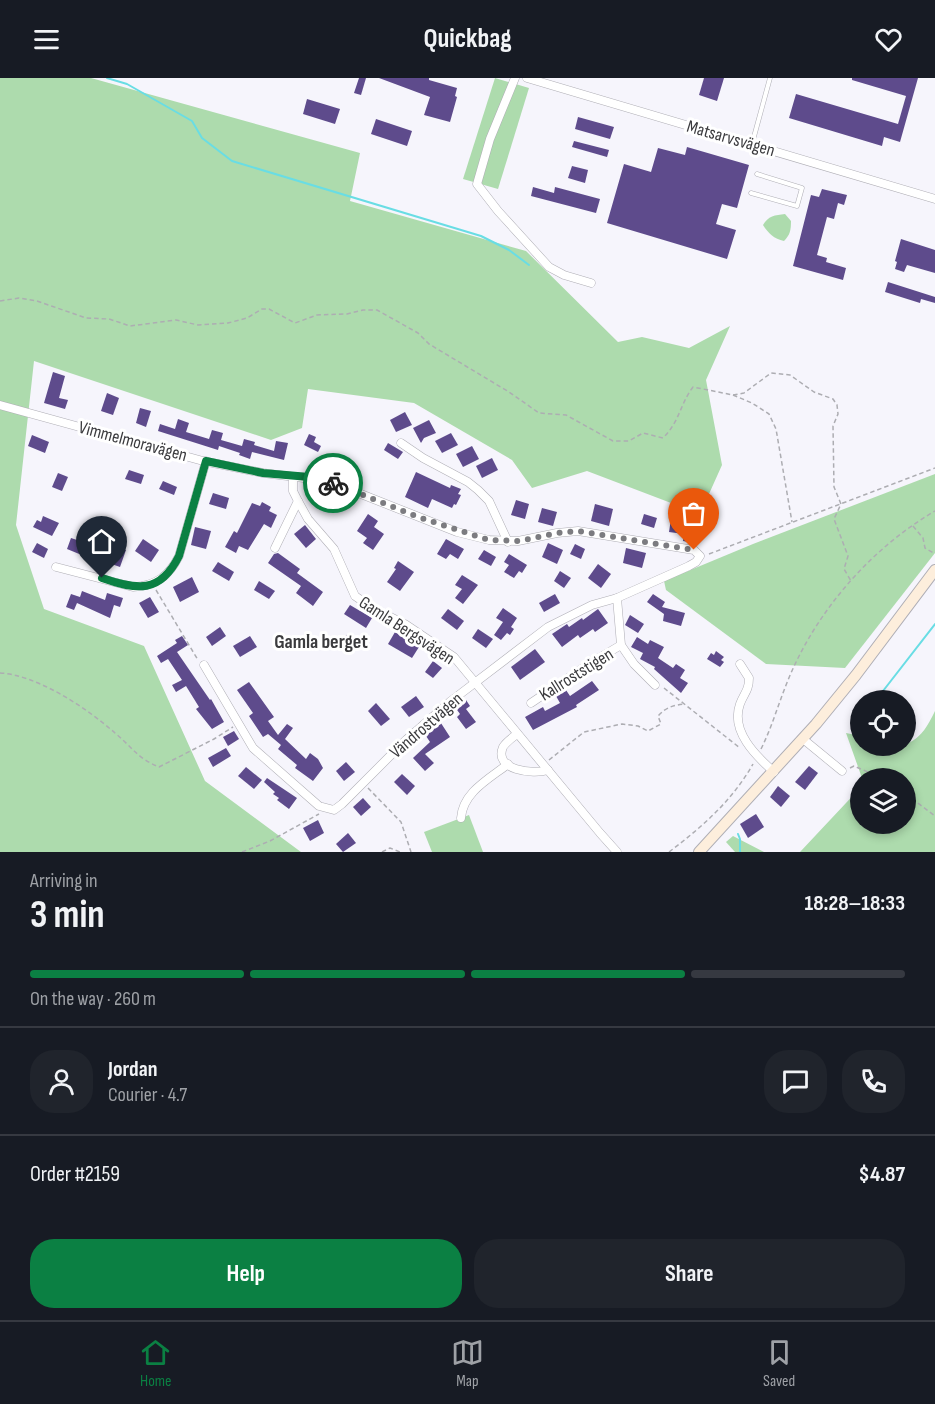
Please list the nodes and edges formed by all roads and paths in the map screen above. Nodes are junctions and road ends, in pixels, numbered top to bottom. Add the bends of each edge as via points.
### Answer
1 (515, 78) edge
2 (527, 78) edge
3 (770, 78) edge
4 (752, 144) junction
5 (757, 174) dead end
6 (751, 193) dead end
7 (935, 199) edge
8 (591, 283) dead end
9 (0, 301) edge
10 (733, 395) junction
11 (0, 405) edge
12 (401, 443) dead end
13 (206, 461) junction
14 (935, 468) edge
15 (293, 477) junction
16 (298, 501) junction
17 (841, 504) junction
18 (935, 511) edge
19 (792, 523) junction
20 (913, 525) junction
21 (508, 542) junction
22 (275, 548) dead end
23 (935, 554) edge
24 (700, 556) junction
25 (56, 567) dead end
26 (935, 570) edge
27 (851, 581) junction
28 (153, 584) junction
29 (617, 598) junction
30 (621, 645) junction
31 (740, 664) dead end
32 (204, 665) joint
33 (0, 673) edge
34 (475, 683) junction
35 (655, 685) dead end
36 (667, 690) dead end
37 (531, 703) dead end
38 (685, 704) junction
39 (238, 725) junction
40 (517, 734) junction
41 (803, 739) junction
42 (757, 757) junction
43 (508, 765) junction
44 (545, 767) junction
45 (859, 768) edge
46 (842, 771) joint
47 (774, 772) junction
48 (363, 782) junction
49 (916, 802) edge
50 (328, 810) junction
51 (935, 816) edge
52 (461, 818) dead end
53 (242, 852) edge
54 (382, 852) edge
55 (399, 852) edge
56 (411, 852) edge
57 (617, 852) edge
58 (669, 852) edge
59 (699, 852) edge

1 - 8 street via 477,184 549,267
2 - 4 street, Matsarvsvägen
3 - 4 lane
4 - 7 street, Matsarvsvägen
5 - 6 lane via 801,188 797,206
9 - 10 path via 37,301 86,318 109,319 130,326 176,320 198,325 228,323 262,309 295,323 317,315 376,310 539,413 566,415 613,441 629,441 643,433 663,438 693,387
10 - 17 path via 744,393 771,373 790,375 832,399 838,414 833,426 834,487
10 - 19 path via 769,414 776,429
11 - 13 street, Vimmelmoravägen
12 - 21 street via 478,490 489,501
13 - 15 street, Vimmelmoravägen
13 - 28 street via 179,556 166,576
14 - 17 path
15 - 16 street, Gamla Bergsvägen
15 - 21 street, Vimmelmoravägen via 328,481 457,531
16 - 22 street
16 - 34 street, Gamla Bergsvägen via 334,549 355,596 450,654
17 - 19 path
17 - 27 path via 834,519 848,556 844,569
18 - 20 path
19 - 24 path
20 - 23 path via 926,549
20 - 27 path
21 - 24 street, Vimmelmoravägen via 578,531 694,550
24 - 29 street, Vändrostvägen via 689,566
25 - 28 street via 133,587
26 - 41 main road
27 - 42 path via 828,610 792,670
28 - 32 path
29 - 30 street, Kallroststigen
29 - 34 street, Vändrostvägen via 592,605 548,627
30 - 35 street, Kallroststigen via 633,664
30 - 37 street, Kallroststigen
31 - 42 street via 749,685 737,713 746,742
32 - 39 street
33 - 39 path via 12,674 58,694 87,711 145,762 159,767
34 - 40 street, Gamla Bergsvägen
34 - 48 street, Vändrostvägen
36 - 38 path
38 - 42 path
38 - 44 path via 664,710 658,716 660,724 648,731 622,724 584,732
39 - 50 street via 262,758
40 - 43 street via 504,746 502,754
40 - 44 street, Gamla Bergsvägen
41 - 46 street
41 - 47 main road
42 - 47 street
42 - 58 path via 743,782 717,812
43 - 44 street via 537,774
43 - 52 street via 465,800
44 - 57 street, Gamla Bergsvägen
45 - 46 path
47 - 59 main road
48 - 50 street, Vändrostvägen via 336,809
48 - 56 path via 401,822
49 - 51 path
50 - 53 path
54 - 55 path via 390,848

